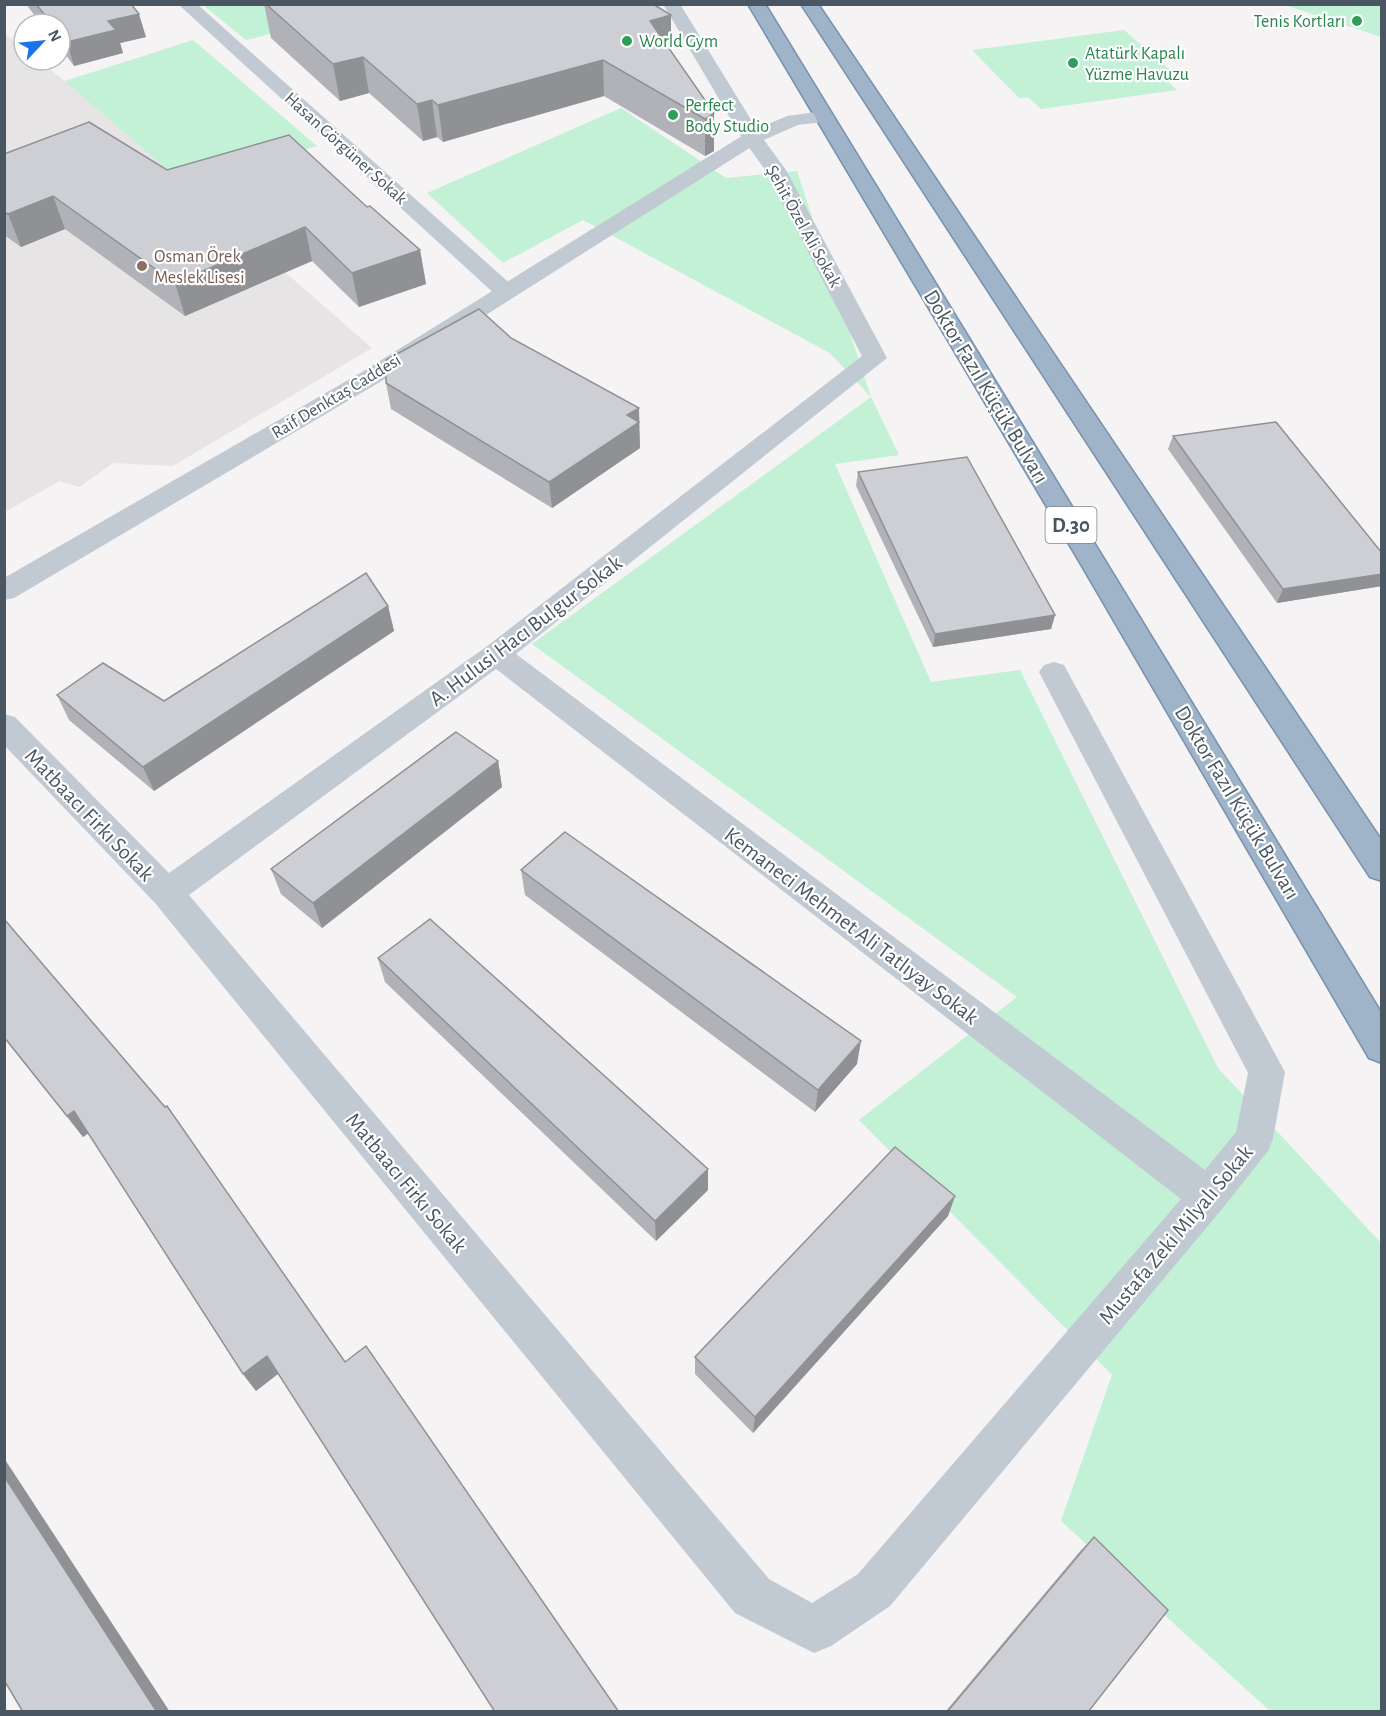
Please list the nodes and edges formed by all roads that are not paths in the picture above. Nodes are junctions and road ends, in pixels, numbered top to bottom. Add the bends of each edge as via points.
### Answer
1 (186, 4) edge
2 (671, 4) edge
3 (756, 4) edge
4 (809, 4) edge
5 (824, 117) junction
6 (752, 138) junction
7 (506, 292) junction
8 (876, 358) joint
9 (4, 591) edge
10 (496, 654) junction
11 (1054, 672) dead end
12 (4, 725) edge
13 (1378, 863) edge
14 (167, 893) junction
15 (1382, 1047) edge
16 (1208, 1196) junction
17 (814, 1629) joint

1 - 7 street, Hasan Görgüner Sokak
2 - 6 street, Şehit Özel Ali Sokak
3 - 5 highway, Doktor Fazıl Küçük Bulvarı / D.30
4 - 13 highway
5 - 6 street, Raif Denktaş Caddesi via 794,120
5 - 15 highway, Doktor Fazıl Küçük Bulvarı / D.30
6 - 7 street, Raif Denktaş Caddesi
6 - 8 street, Şehit Özel Ali Sokak via 776,170
7 - 9 street, Raif Denktaş Caddesi via 370,377
8 - 10 street, A. Hulusi Hacı Bulgur Sokak
10 - 14 street, A. Hulusi Hacı Bulgur Sokak
10 - 16 street, Kemaneci Mehmet Ali Tatlıyay Sokak
11 - 16 street, Mustafa Zeki Milyalı Sokak via 1267,1072 1254,1139
12 - 14 street, Matbaacı Firkı Sokak
14 - 17 street, Matbaacı Firkı Sokak via 752,1596
16 - 17 street, Mustafa Zeki Milyalı Sokak via 874,1590

